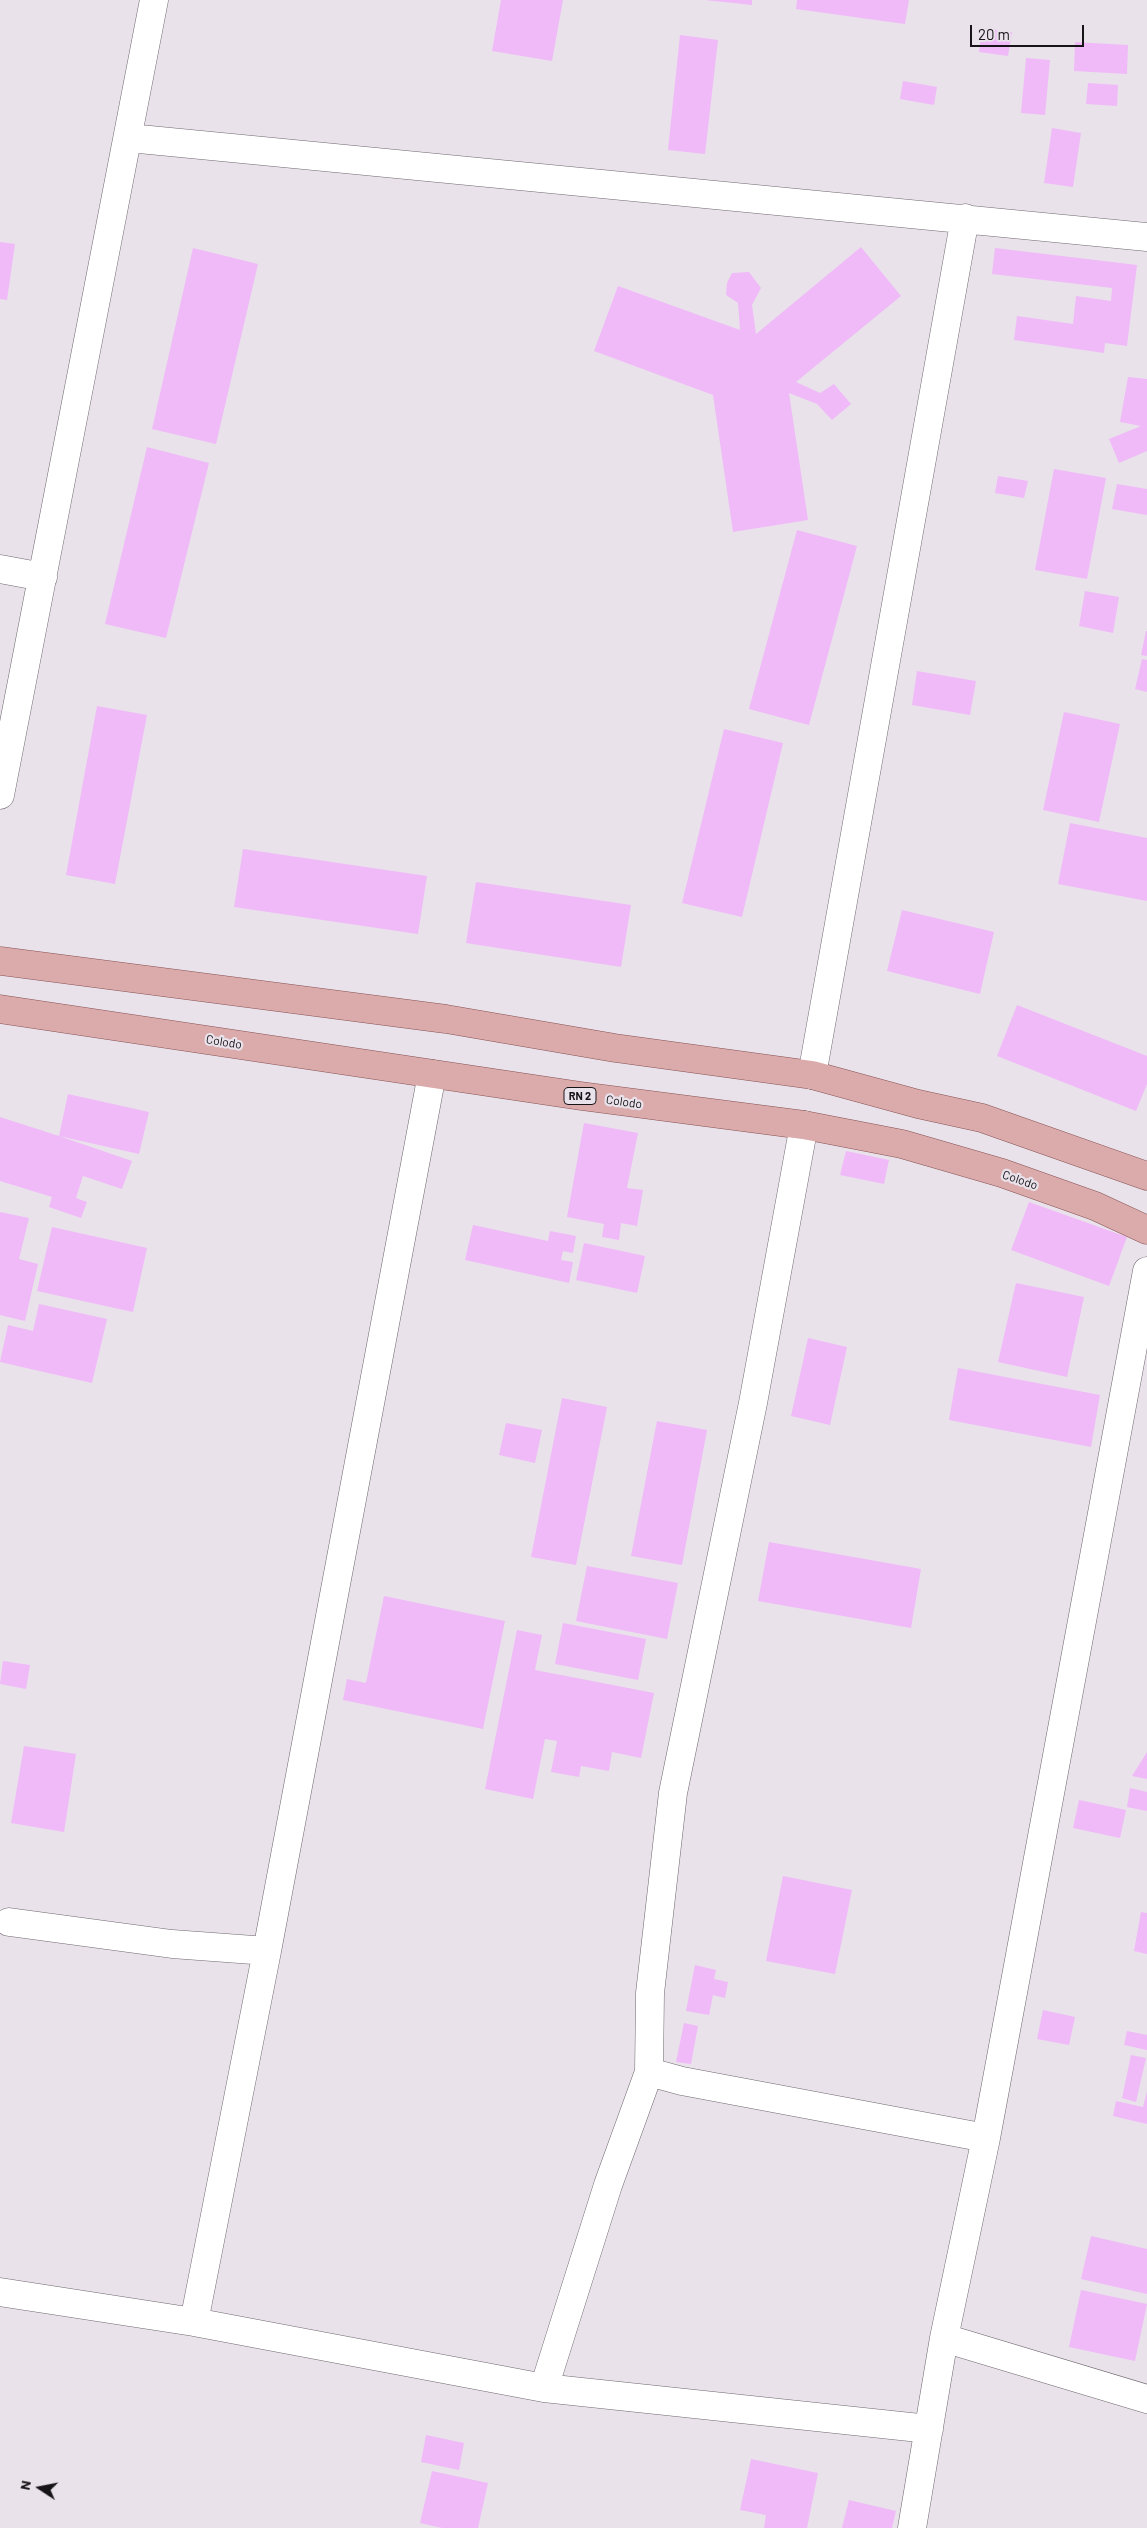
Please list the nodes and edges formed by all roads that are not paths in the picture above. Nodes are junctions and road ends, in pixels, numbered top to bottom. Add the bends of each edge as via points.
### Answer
1 (154, 0) edge
2 (129, 138) junction
3 (965, 218) junction
4 (1147, 237) edge
5 (0, 569) edge
6 (43, 577) junction
7 (0, 795) edge
8 (0, 961) edge
9 (0, 1008) edge
10 (432, 1074) junction
11 (812, 1075) junction
12 (804, 1125) junction
13 (1147, 1176) edge
14 (1147, 1230) edge
15 (1147, 1271) edge
16 (8, 1922) dead end
17 (267, 1951) junction
18 (649, 2072) junction
19 (986, 2138) junction
20 (0, 2292) edge
21 (194, 2322) junction
22 (944, 2338) junction
23 (544, 2388) junction
24 (1147, 2399) edge
25 (929, 2429) junction
26 (912, 2528) edge

1 - 2 street
2 - 3 street
2 - 6 street
3 - 4 street
3 - 11 street
5 - 6 street
6 - 7 street
8 - 11 main road via 446,1019 615,1048
9 - 10 main road, Colodo / RN 2
10 - 12 main road, Colodo / RN 2
10 - 17 street
11 - 13 main road via 982,1118
12 - 14 main road, Colodo / RN 2 via 902,1144 1002,1173 1096,1206
12 - 18 street via 753,1403 673,1793 650,1993
15 - 19 street
16 - 17 street via 172,1944
17 - 21 street
18 - 19 street
18 - 23 street via 608,2185
19 - 22 street
20 - 21 street
21 - 23 street
22 - 24 street
22 - 25 street
23 - 25 street
25 - 26 street

